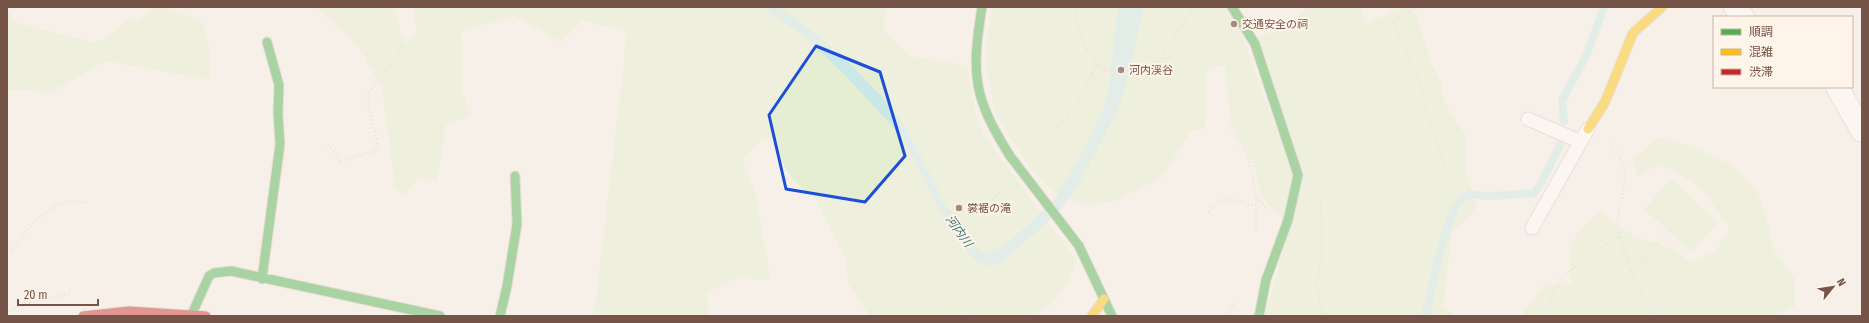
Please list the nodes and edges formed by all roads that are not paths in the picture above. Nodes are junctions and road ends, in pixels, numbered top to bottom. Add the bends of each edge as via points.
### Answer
1 (982, 7) edge
2 (1232, 7) edge
3 (1662, 7) edge
4 (1735, 7) edge
5 (1743, 16) edge
6 (267, 42) dead end
7 (1838, 88) edge
8 (1528, 119) dead end
9 (1588, 129) joint
10 (1862, 131) edge
11 (1581, 142) junction
12 (515, 176) dead end
13 (1532, 228) dead end
14 (262, 278) junction
15 (1104, 299) junction
16 (191, 315) edge
17 (83, 316) edge
18 (206, 316) edge
19 (440, 316) edge
20 (500, 316) edge
21 (1092, 316) edge
22 (1112, 316) edge
23 (1259, 316) edge

1 - 15 street, bridge via 976,46 976,74 982,105 993,130 1010,156 1079,246
2 - 23 street via 1255,44 1298,176 1288,220 1266,280
3 - 9 street via 1633,33 1605,102
4 - 5 street
6 - 14 street via 279,85 280,144
7 - 10 street
8 - 11 lane
9 - 11 lane
11 - 13 lane
12 - 20 street via 517,224
14 - 16 street via 230,271 214,273 205,282
14 - 19 street
15 - 21 street
15 - 22 street
16 - 17 street via 153,311
16 - 18 street

